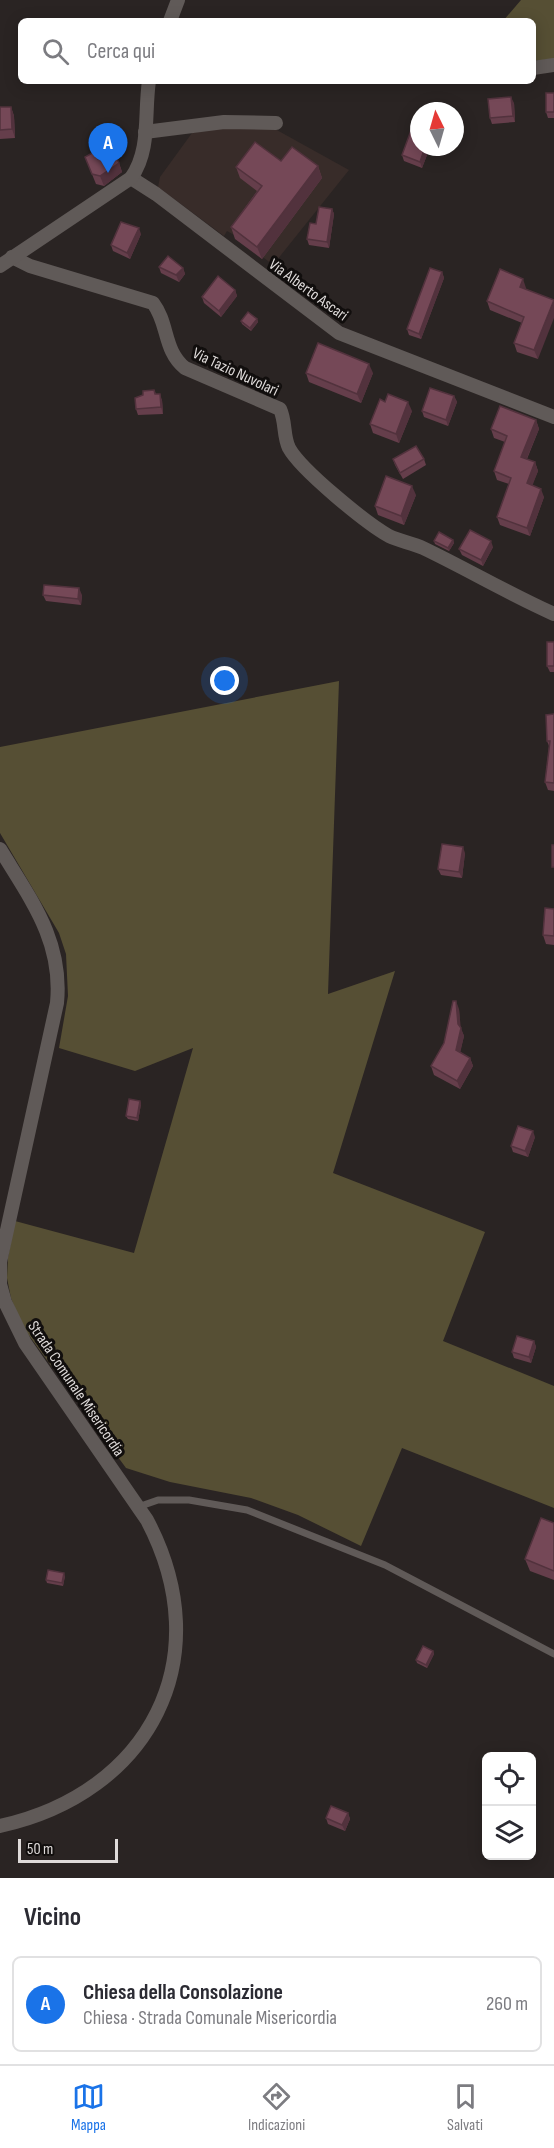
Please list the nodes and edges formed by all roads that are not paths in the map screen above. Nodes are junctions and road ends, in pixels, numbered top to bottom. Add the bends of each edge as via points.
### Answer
1 (178, 0) edge
2 (171, 18) edge
3 (554, 65) edge
4 (536, 68) edge
5 (149, 84) edge
6 (276, 123) dead end
7 (145, 132) junction
8 (131, 178) junction
9 (12, 257) junction
10 (0, 266) edge
11 (554, 417) edge
12 (554, 614) edge
13 (0, 849) edge
14 (138, 1507) junction
15 (554, 1654) edge
16 (0, 1826) edge

1 - 2 street
3 - 4 street
5 - 7 street
6 - 7 street via 224,122
7 - 8 street via 139,166
8 - 9 street
8 - 11 street, Via Alberto Ascari via 339,333
9 - 10 street
9 - 12 street, Via Tazio Nuvolari via 153,303 161,314 168,347 175,359 185,368 280,409 285,438 304,469 375,527
13 - 14 street, Strada Comunale Misericordia via 40,915 60,978 4,1234 0,1284 13,1322 25,1342
14 - 15 lane via 158,1500 189,1500 247,1510 385,1565
14 - 16 street, Strada Comunale Misericordia via 160,1545 175,1591 176,1646 163,1698 140,1742 105,1778 53,1810

